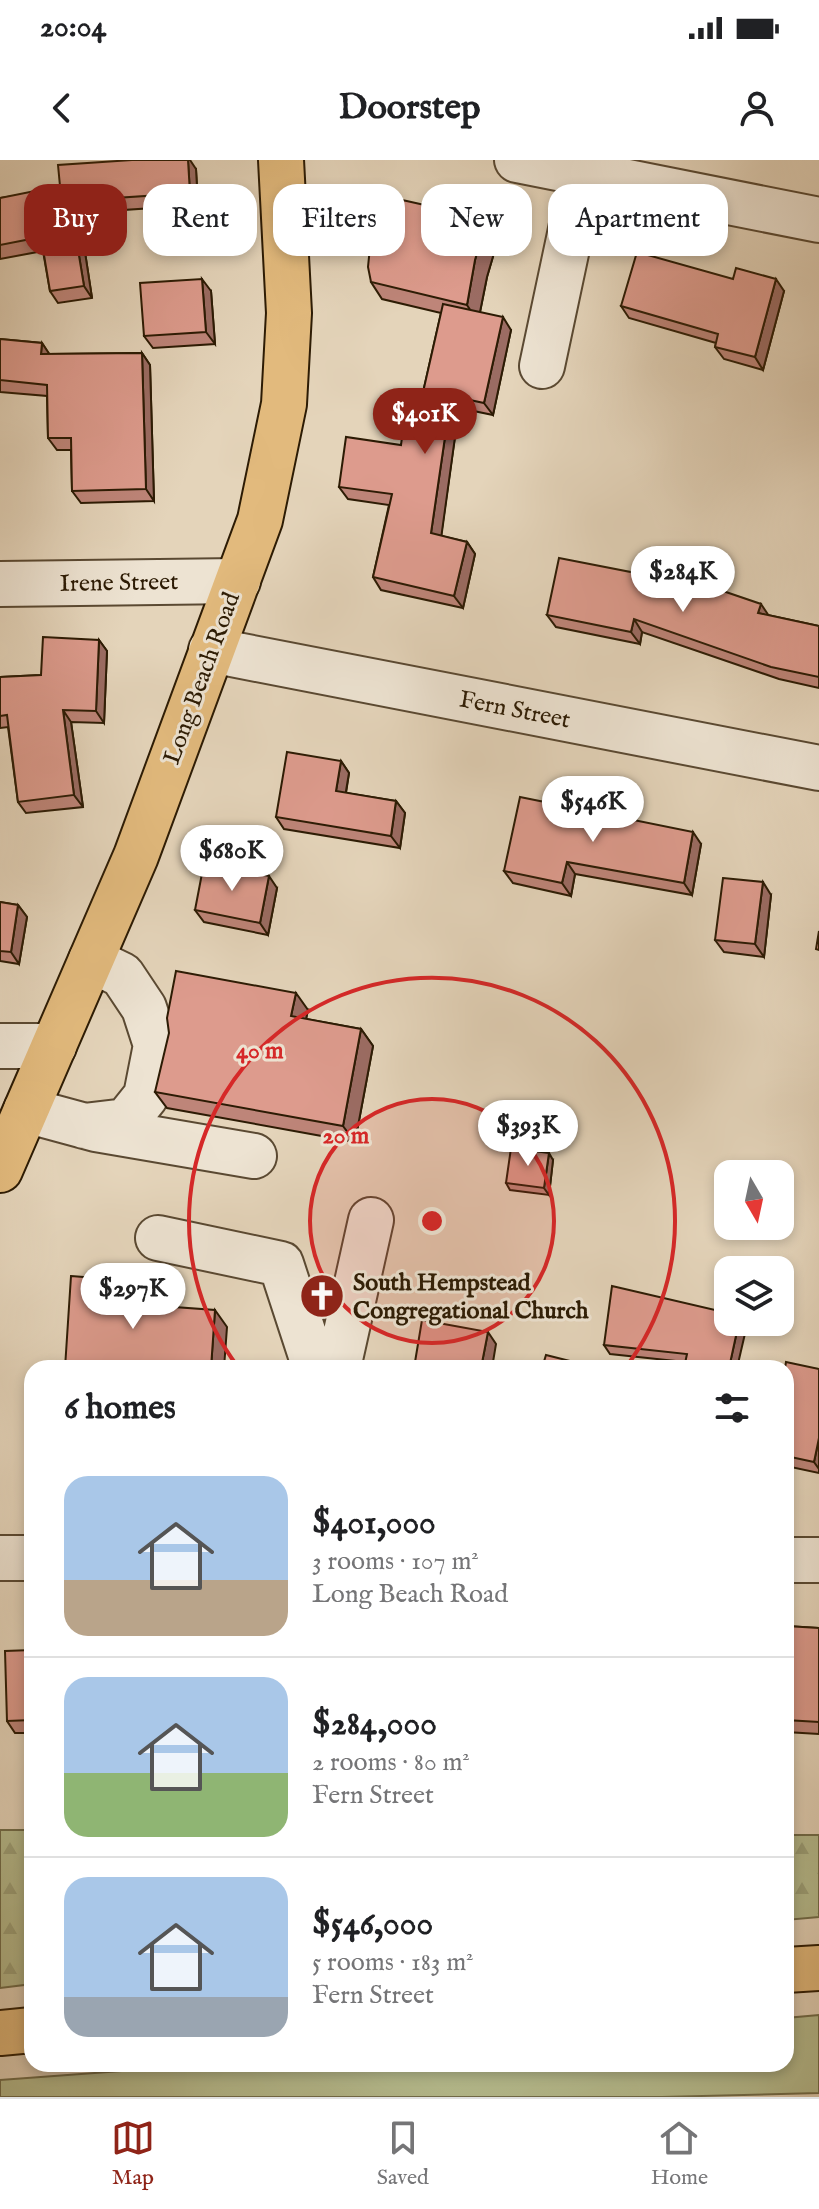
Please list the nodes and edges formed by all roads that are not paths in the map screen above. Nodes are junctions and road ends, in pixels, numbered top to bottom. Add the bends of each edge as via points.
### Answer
1 (281, 160) edge
2 (517, 160) edge
3 (583, 173) junction
4 (819, 220) edge
5 (542, 366) dead end
6 (238, 581) junction
7 (0, 584) edge
8 (211, 650) junction
9 (819, 768) edge
10 (91, 960) junction
11 (0, 1046) edge
12 (54, 1046) junction
13 (26, 1110) junction
14 (84, 1126) junction
15 (254, 1156) dead end
16 (0, 1170) edge
17 (371, 1220) dead end
18 (158, 1238) dead end
19 (312, 1360) edge
20 (340, 1360) edge
21 (0, 1558) edge
22 (24, 1558) edge
23 (794, 1560) edge
24 (819, 1560) edge
25 (819, 1968) edge
26 (794, 1970) edge
27 (24, 2031) edge
28 (0, 2033) edge

1 - 6 main road, Long Beach Road via 289,313 284,404 260,520
2 - 3 street
3 - 4 street
3 - 5 street
6 - 7 street, Irene Street
6 - 8 main road, Long Beach Road
8 - 9 street, Fern Street
8 - 10 main road, Long Beach Road via 136,856
10 - 12 main road, Long Beach Road
10 - 14 street via 122,975 144,1008 156,1045 146,1096 126,1121
11 - 12 street
12 - 13 main road, Long Beach Road
13 - 14 street
13 - 16 main road, Long Beach Road
14 - 15 street
17 - 20 street
18 - 19 street via 281,1264
21 - 22 street
23 - 24 street
25 - 26 main road
27 - 28 main road

